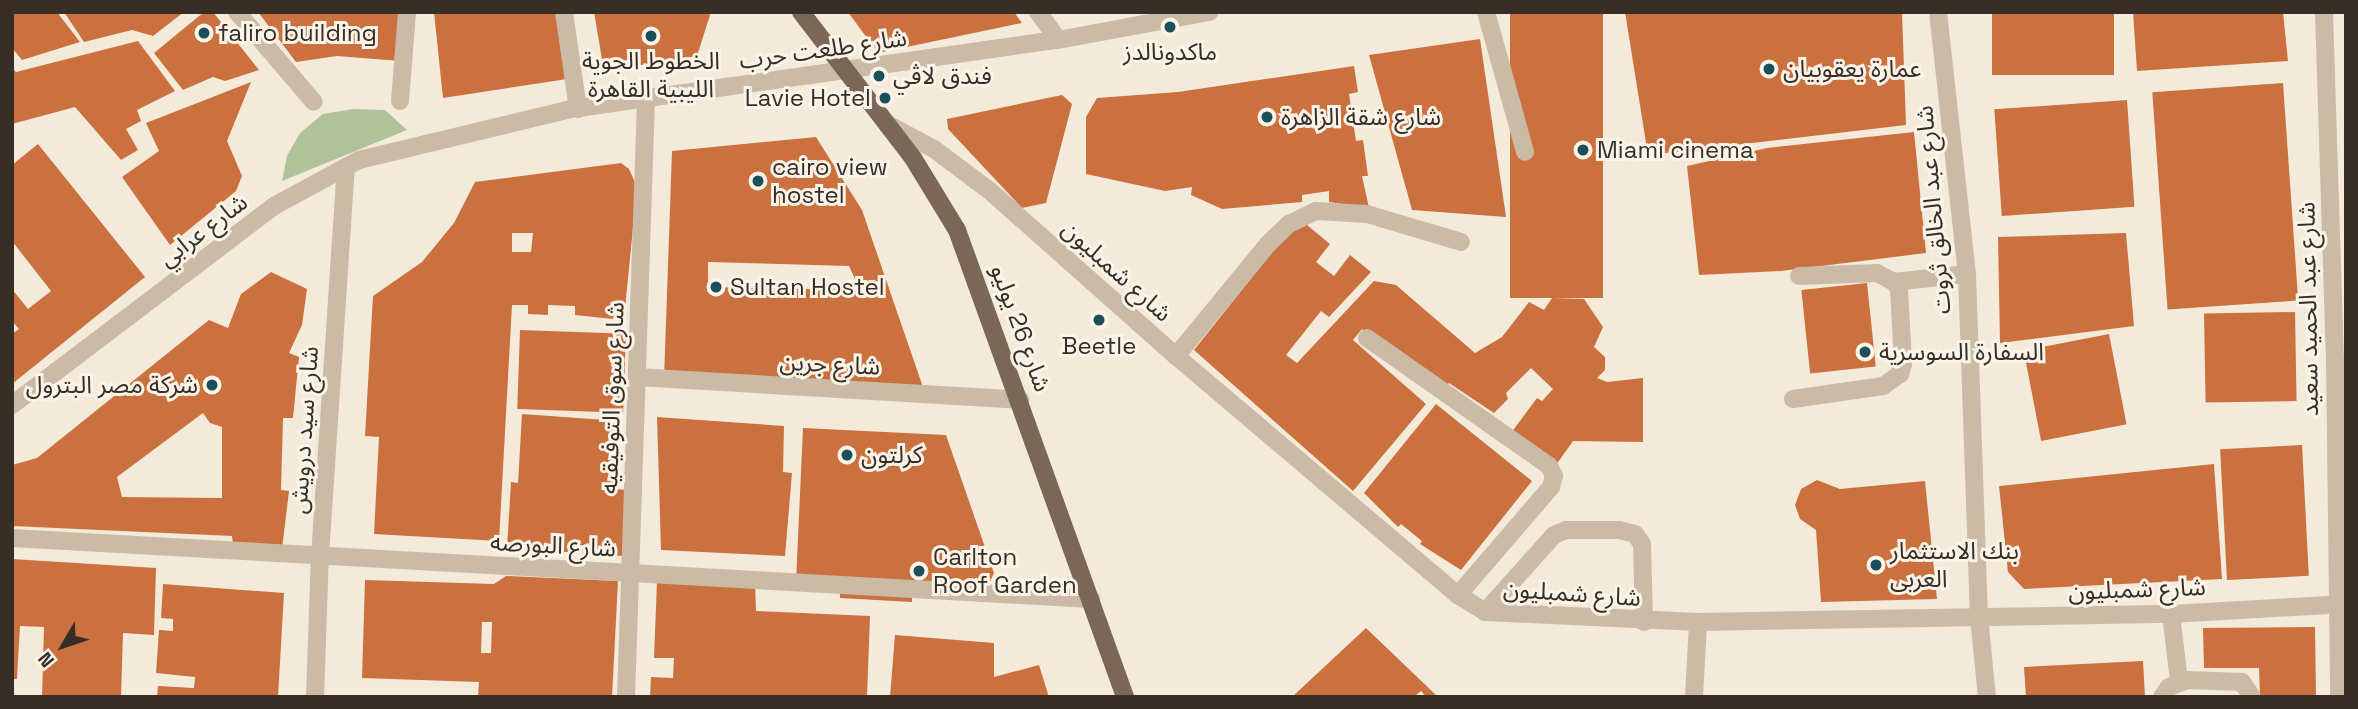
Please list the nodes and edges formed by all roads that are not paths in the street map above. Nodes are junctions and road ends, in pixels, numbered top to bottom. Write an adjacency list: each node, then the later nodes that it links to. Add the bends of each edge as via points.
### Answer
1 (237, 12): 14 (street)
2 (407, 12): 13 (street)
3 (564, 12): 15 (street)
4 (801, 12): 11 (main road, شارع 26 يوليو)
5 (1038, 12): 10 (street)
6 (1209, 12): 10 (street, شارع طلعت حرب)
7 (1486, 12): 19 (street)
8 (1938, 12): 22 (street, شارع عبد الخالق ثروت)
9 (2324, 12): 16 (street, شارع عبد الحميد سعيد)
10 (1058, 40): 11 (street, شارع طلعت حرب)
11 (845, 70): 12 (street, شارع طلعت حرب); 17 (main road, شارع 26 يوليو)
12 (646, 100): 15 (street, شارع طلعت حرب); 28 (street, شارع سوق التوفيقيه)
13 (400, 101)
14 (314, 102)
15 (578, 109): 18 (street, شارع طلعت حرب)
16 (2337, 121): 27 (street, شارع عبد الحميد سعيد)
17 (887, 124): 26 (street, شارع شمبليون, via 934,149 990,191); 30 (main road, شارع 26 يوليو, via 957,230)
18 (446, 139): 20 (street, شارع عرابي)
19 (1525, 152)
20 (346, 167): 31 (street, شارع عرابي, via 274,206); 33 (street, شارع سيد درويش)
21 (1461, 242): 26 (street, via 1367,214 1316,211 1289,224 1268,244)
22 (1967, 274): 24 (street); 40 (street, شارع عبد الخالق ثروت)
23 (1799, 276): 24 (street, via 1877,273)
24 (1894, 282): 29 (street, via 1899,288 1900,374 1883,386)
25 (1367, 338): 35 (street, via 1549,466 1554,476 1551,487)
26 (1176, 356): 35 (street, شارع شمبليون)
27 (2340, 357): 37 (street, شارع عبد الحميد سعيد)
28 (637, 377): 30 (street, شارع جرين); 34 (street, شارع سوق التوفيقيه)
29 (1793, 399)
30 (1020, 400): 36 (main road, شارع 26 يوليو)
31 (12, 405)
32 (12, 538): 33 (street, شارع البورصه)
33 (320, 556): 34 (street, شارع البورصه); 44 (street, شارع سيد درويش)
34 (630, 574): 36 (street, شارع البورصه); 45 (street, شارع سوق التوفيقيه)
35 (1458, 595): 38 (street, شارع شمبليون)
36 (1091, 600): 46 (main road, شارع 26 يوليو)
37 (2341, 604): 39 (street, شارع شمبليون); 51 (street, شارع عبد الحميد سعيد)
38 (1485, 612): 41 (street, شارع شمبليون); 41 (street, via 1554,535 1566,530 1619,530 1635,534 1642,544)
39 (2171, 614): 40 (street, شارع شمبليون); 43 (street)
40 (1979, 617): 42 (street, شارع شمبليون); 48 (street, شارع عبد الخالق ثروت)
41 (1643, 622): 42 (street, شارع شمبليون)
42 (1698, 622): 47 (street)
43 (2179, 681): 49 (street); 50 (street, via 2242,682)
44 (315, 697)
45 (626, 697)
46 (1125, 697)
47 (1694, 697)
48 (1987, 697)
49 (2162, 697)
50 (2252, 697)
51 (2339, 697)

